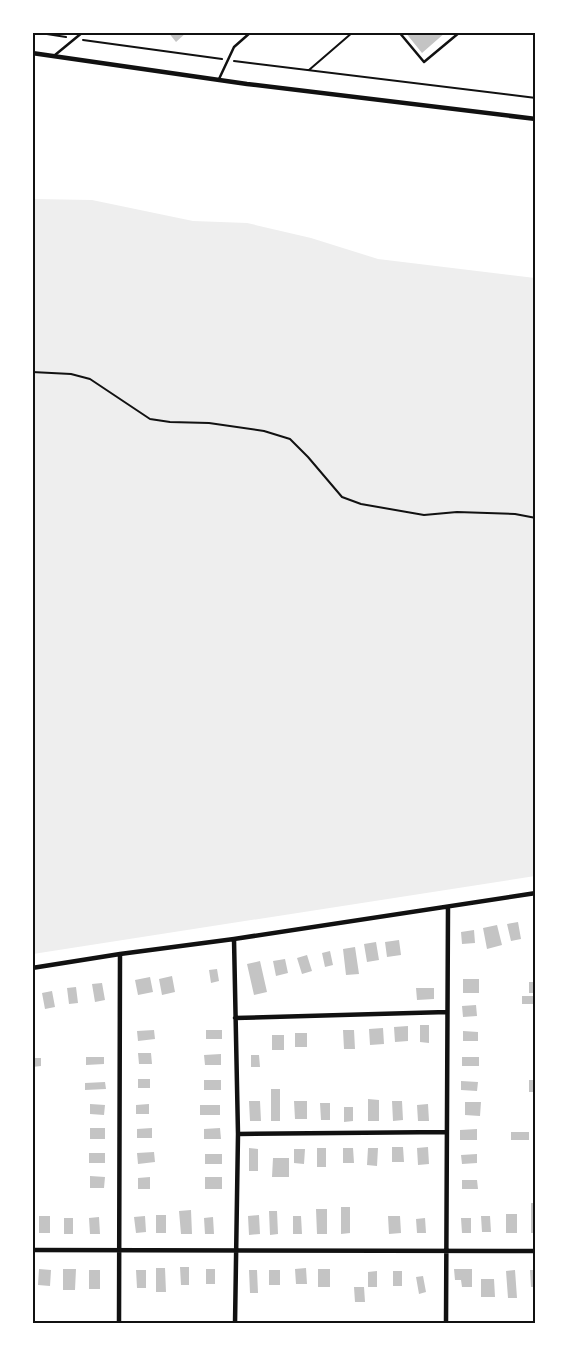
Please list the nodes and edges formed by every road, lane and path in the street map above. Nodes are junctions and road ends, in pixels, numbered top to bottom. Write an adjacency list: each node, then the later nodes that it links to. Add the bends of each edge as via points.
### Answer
1 (34, 32): 7 (path)
2 (83, 32): 10 (lane)
3 (251, 32): 11 (lane, via 234,47)
4 (353, 32): 12 (path)
5 (399, 32): 6 (lane, via 424,62)
6 (460, 32)
7 (72, 38)
8 (82, 39): 11 (path)
9 (32, 53): 10 (street)
10 (54, 56): 13 (street)
11 (227, 60): 12 (path); 13 (lane)
12 (310, 70): 14 (path)
13 (219, 80): 15 (street)
14 (536, 98)
15 (536, 119)
16 (32, 372): 17 (path, via 71,374 90,379 150,419 209,422 290,439 342,496 361,504 424,515 457,512)
17 (536, 518)
18 (536, 893): 19 (street)
19 (448, 907): 20 (street); 23 (street)
20 (234, 939): 21 (street); 24 (street)
21 (120, 954): 22 (street); 29 (street)
22 (32, 968)
23 (447, 1012): 24 (street); 25 (street)
24 (236, 1018): 26 (street)
25 (447, 1132): 26 (street); 30 (street)
26 (238, 1134): 27 (street)
27 (235, 1249): 29 (street); 30 (street); 33 (street)
28 (32, 1250): 29 (street)
29 (119, 1250): 32 (street)
30 (446, 1250): 31 (street); 34 (street)
31 (536, 1250)
32 (119, 1324)
33 (236, 1324)
34 (446, 1324)

